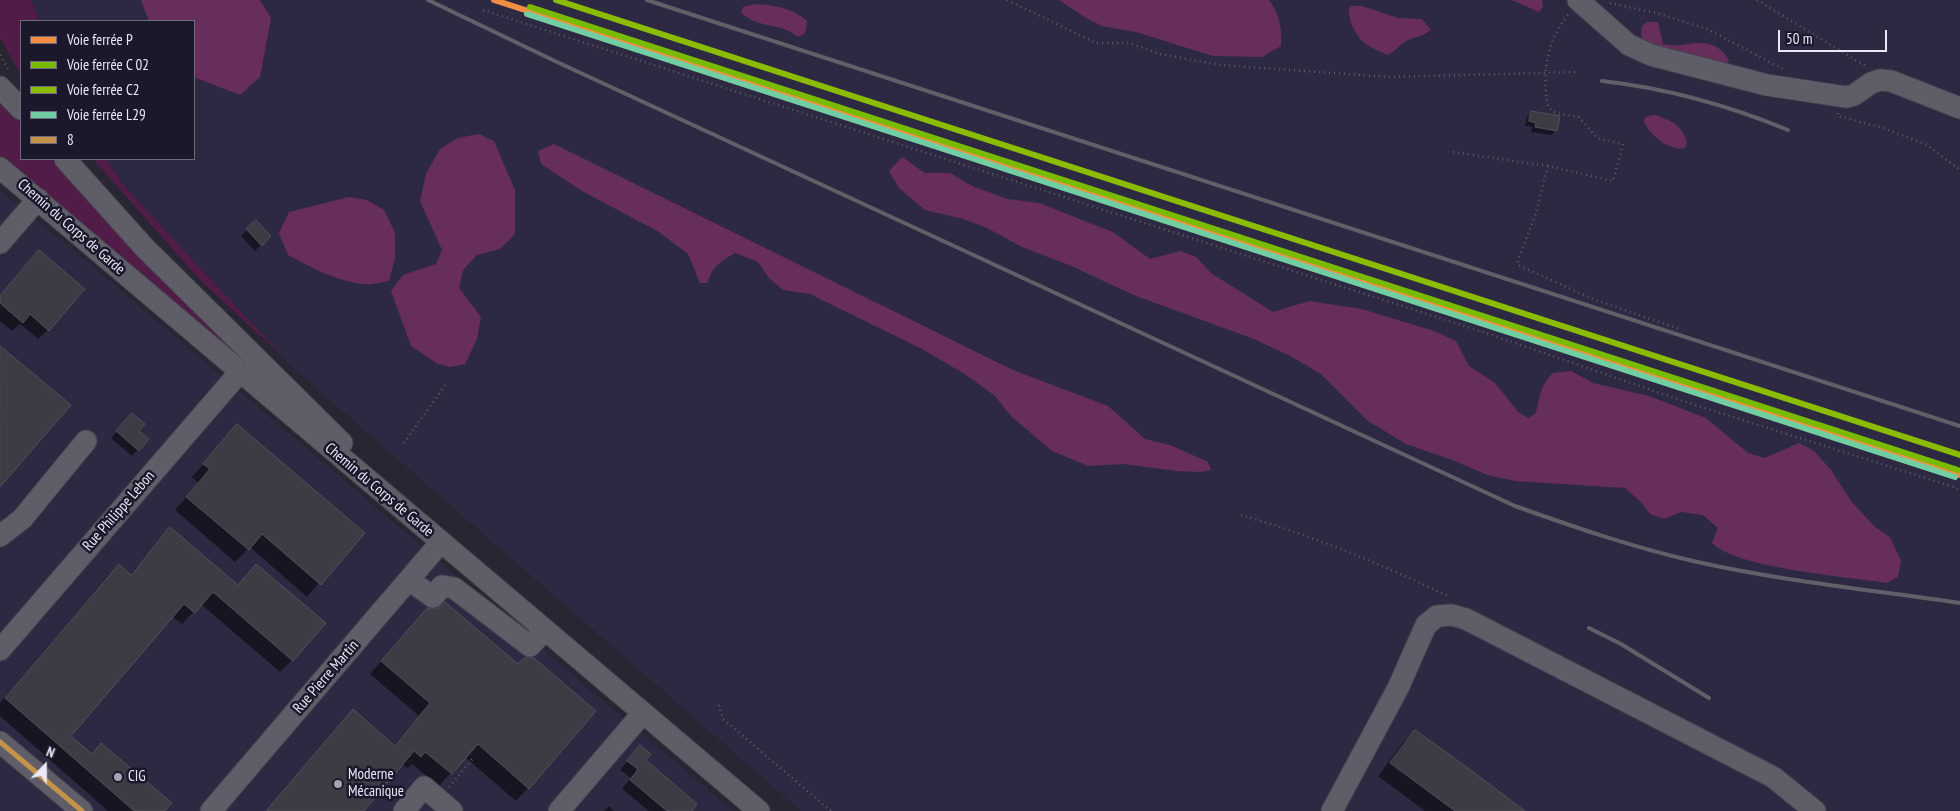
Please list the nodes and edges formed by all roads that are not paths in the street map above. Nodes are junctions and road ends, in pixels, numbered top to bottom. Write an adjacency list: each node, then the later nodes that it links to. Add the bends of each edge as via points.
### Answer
1 (1578, 0): 4 (street, via 1628,45 1651,54 1767,85 1835,96 1854,95 1871,83 1891,81)
2 (2, 87): 3 (street)
3 (20, 108)
4 (1960, 108)
5 (66, 160): 12 (street, via 144,247)
6 (0, 168): 7 (street, Chemin du Corps de Garde)
7 (38, 199): 8 (street); 9 (street, Chemin du Corps de Garde)
8 (0, 244)
9 (240, 372): 12 (street, Chemin du Corps de Garde); 15 (street, Rue Philippe Lebon)
10 (86, 441): 11 (street, via 22,519)
11 (0, 536)
12 (441, 542): 13 (street, Rue Pierre Martin); 14 (street, Chemin du Corps de Garde)
13 (409, 580): 14 (street, via 433,597 442,586 454,588 530,646); 20 (street, Rue Pierre Martin)
14 (544, 631): 16 (street, Chemin du Corps de Garde)
15 (0, 650)
16 (642, 714): 22 (street); 23 (street, Chemin du Corps de Garde)
17 (0, 742): 19 (street)
18 (445, 805): 21 (street, via 424,787)
19 (82, 811)
20 (211, 811)
21 (404, 811)
22 (558, 811)
23 (759, 811)
24 (1332, 811): 25 (street, via 1398,688 1426,625 1438,616 1452,615 1466,619 1773,777)
25 (1815, 811)

